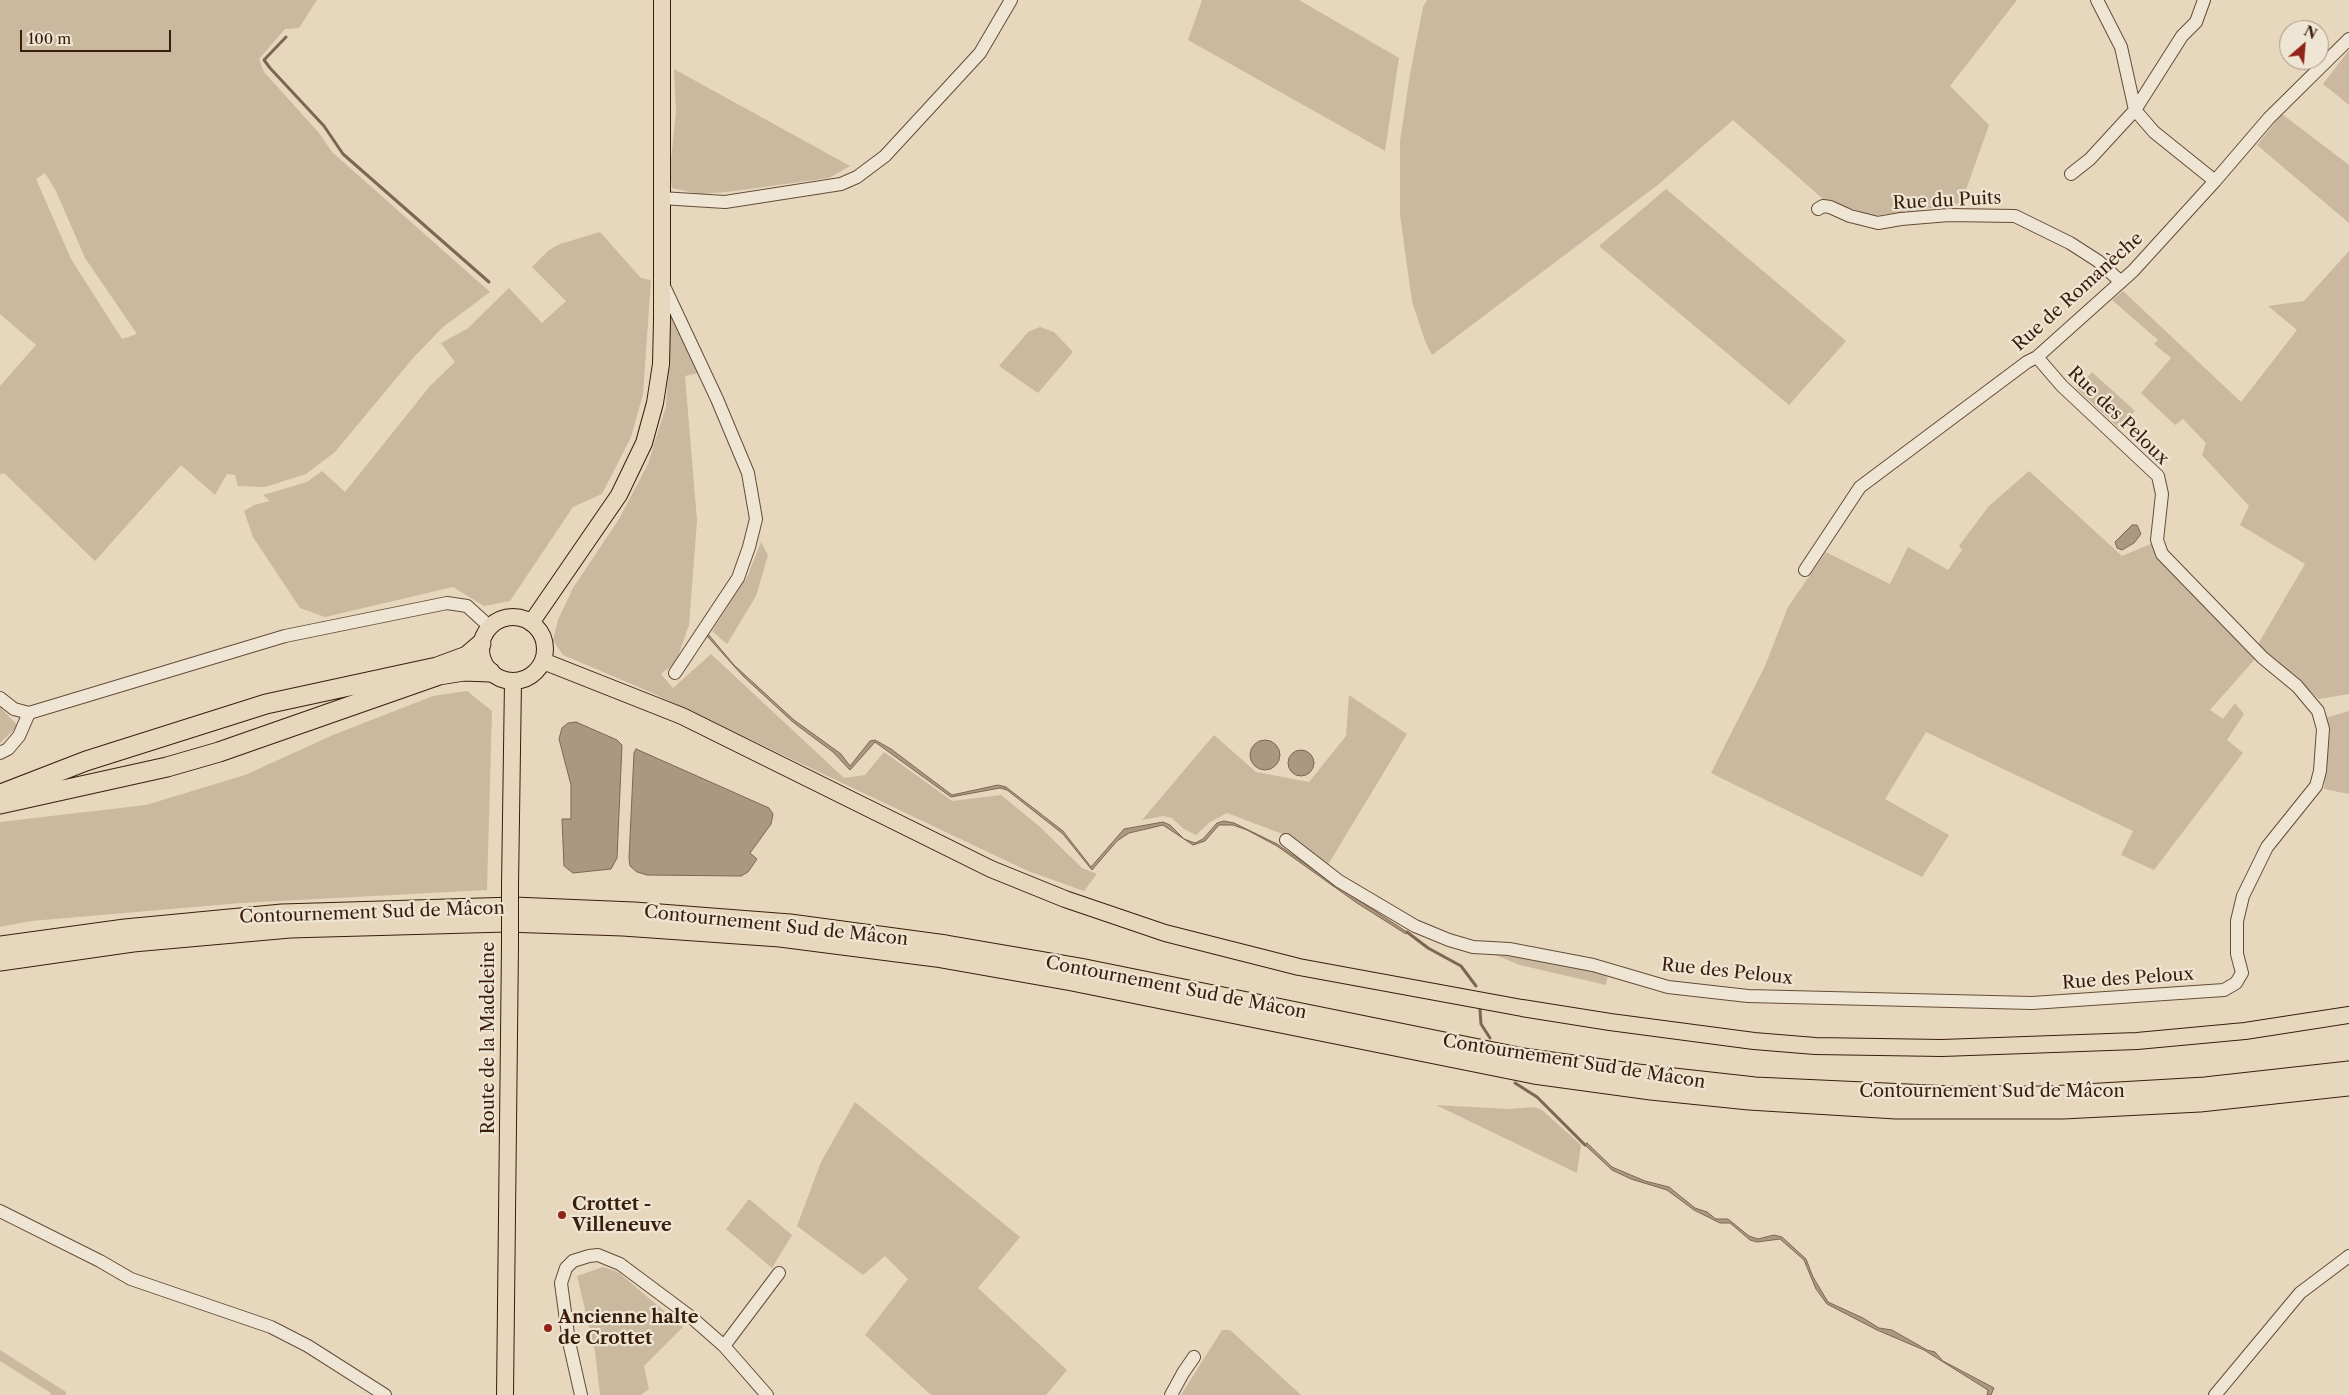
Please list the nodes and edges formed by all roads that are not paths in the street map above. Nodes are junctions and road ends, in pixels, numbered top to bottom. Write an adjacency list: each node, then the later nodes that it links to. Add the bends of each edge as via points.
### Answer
1 (662, 0): 9 (main road)
2 (1011, 0): 9 (street, via 980,53 885,156 857,177 841,184 725,202)
3 (2097, 0): 6 (street, via 2121,47)
4 (2204, 0): 6 (street, via 2196,22 2182,36)
5 (2349, 38): 8 (street, Rue de Romanèche, via 2269,118)
6 (2135, 110): 7 (street); 8 (street, via 2154,132)
7 (2072, 174)
8 (2215, 181): 11 (street, Rue de Romanèche)
9 (661, 198): 12 (main road)
10 (1818, 209): 11 (street, Rue du Puits, via 1830,207 1878,223 1949,215 2015,216 2070,243 2098,261)
11 (2120, 282): 13 (street, Rue de Romanèche)
12 (663, 284): 15 (main road, via 661,364 644,443 633,470 604,519); 20 (street, via 748,473 756,519 738,578)
13 (2037, 357): 14 (street, Rue de Romanèche, via 1860,487); 27 (street, Rue des Peloux, via 2062,386 2158,476 2162,494 2157,540 2162,554 2263,658 2297,686 2318,711 2323,729 2316,786 2267,847 2244,896 2238,921 2236,954 2242,973 2236,983 2224,990 2032,1003 1748,996 1668,987 1593,965 1509,949 1473,947 1449,940 1415,926 1338,881)
14 (1804, 570)
15 (531, 623): 16 (main road, via 510,617); 18 (main road, via 545,644)
16 (490, 627): 17 (main road); 23 (street, via 468,606 454,603 434,606 285,636)
17 (481, 644): 19 (main road, via 482,656); 25 (highway, via 467,656 437,667 266,704 86,761)
18 (543, 661): 21 (main road, via 532,676); 30 (main road, via 682,716 991,869 1065,900 1166,933 1299,967 1610,1022 1815,1046 1942,1048 2137,1041 2245,1031)
19 (490, 672): 21 (main road); 26 (highway, via 464,671 439,675 219,752 167,767)
20 (675, 673)
21 (513, 681): 40 (main road, Route de la Madeleine, bridge)
22 (0, 698): 23 (street, via 14,709)
23 (29, 713): 24 (street, via 19,736)
24 (0, 753)
25 (0, 794)
26 (0, 804)
27 (1286, 840)
28 (0, 946): 31 (highway, Contournement Sud de Mâcon, via 135,928 282,914 514,907 634,912 790,924 946,945 1080,968 1524,1058 1735,1085 1863,1093 2048,1096 2205,1087)
29 (0, 961): 32 (highway, Contournement Sud de Mâcon, via 133,942 290,928 506,922 624,926 780,937 946,959 1534,1074 1730,1098 1896,1109 2063,1109 2200,1102)
30 (2349, 1015)
31 (2349, 1071)
32 (2349, 1086)
33 (0, 1211): 39 (street, via 131,1279 271,1327 308,1346)
34 (2349, 1256): 43 (street, via 2300,1293)
35 (779, 1273): 36 (street)
36 (724, 1346): 38 (street, via 620,1264 608,1258 589,1256 566,1268 561,1283 569,1342); 41 (street)
37 (1194, 1357): 42 (street)
38 (581, 1394)
39 (385, 1395)
40 (506, 1395)
41 (767, 1395)
42 (1171, 1395)
43 (2215, 1395)

